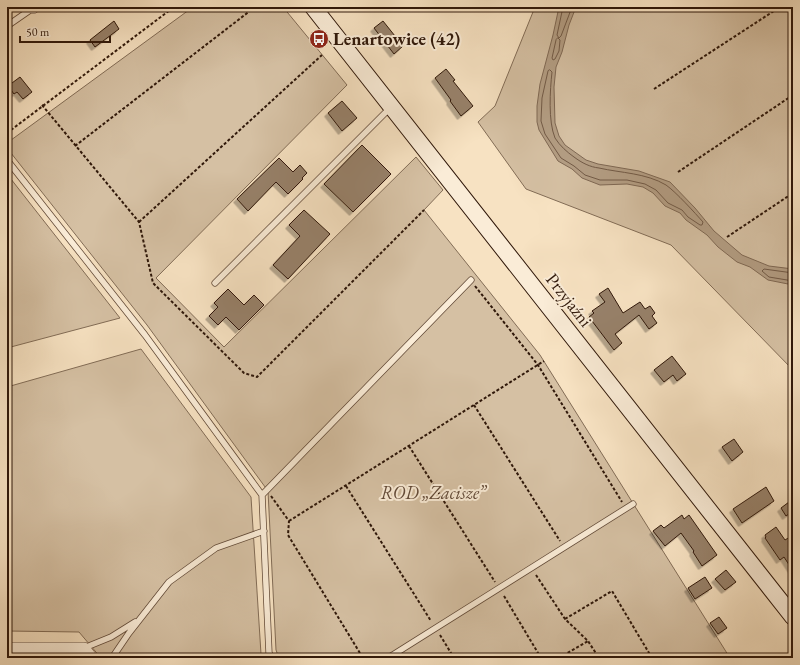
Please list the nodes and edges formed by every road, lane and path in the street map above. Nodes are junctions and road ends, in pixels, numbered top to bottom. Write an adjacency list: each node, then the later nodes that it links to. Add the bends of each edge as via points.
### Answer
1 (33, 7): 8 (lane)
2 (174, 7): 13 (path)
3 (255, 7): 14 (path)
4 (313, 7): 12 (main road, Przyjaźni)
5 (635, 7): 7 (path)
6 (780, 7): 10 (path)
7 (632, 9)
8 (7, 26)
9 (322, 55): 18 (path)
10 (654, 89)
11 (793, 95): 16 (path)
12 (391, 107): 21 (lane); 36 (main road, Przyjaźni)
13 (7, 133)
14 (75, 146)
15 (7, 160): 28 (lane, via 145,335)
16 (678, 172)
17 (793, 193): 19 (path)
18 (139, 222)
19 (727, 237)
20 (470, 280): 23 (path); 27 (lane)
21 (215, 283)
22 (544, 361): 23 (path)
23 (538, 365): 24 (path); 30 (path)
24 (474, 405): 25 (path); 33 (path)
25 (409, 446): 26 (path); 35 (path)
26 (346, 486): 31 (path); 39 (path)
27 (267, 490): 28 (lane); 31 (path)
28 (262, 494): 32 (lane)
29 (633, 504): 30 (lane)
30 (626, 508): 33 (lane)
31 (289, 521): 47 (path, via 288,535)
32 (264, 531): 37 (lane, via 216,548 169,582); 46 (lane, via 269,653)
33 (564, 547): 34 (lane)
34 (531, 568): 35 (lane); 38 (path)
35 (499, 588): 48 (lane); 50 (path)
36 (793, 617)
37 (140, 618): 43 (lane, via 111,637); 45 (lane)
38 (565, 619): 41 (path); 53 (path, via 612,591)
39 (433, 625)
40 (437, 632): 49 (path)
41 (588, 641): 51 (path); 52 (path)
42 (7, 648): 43 (street)
43 (84, 648): 44 (street)
44 (92, 658)
45 (112, 658)
46 (272, 658)
47 (363, 658)
48 (388, 658)
49 (454, 658)
50 (541, 658)
51 (559, 658)
52 (599, 658)
53 (652, 658)

